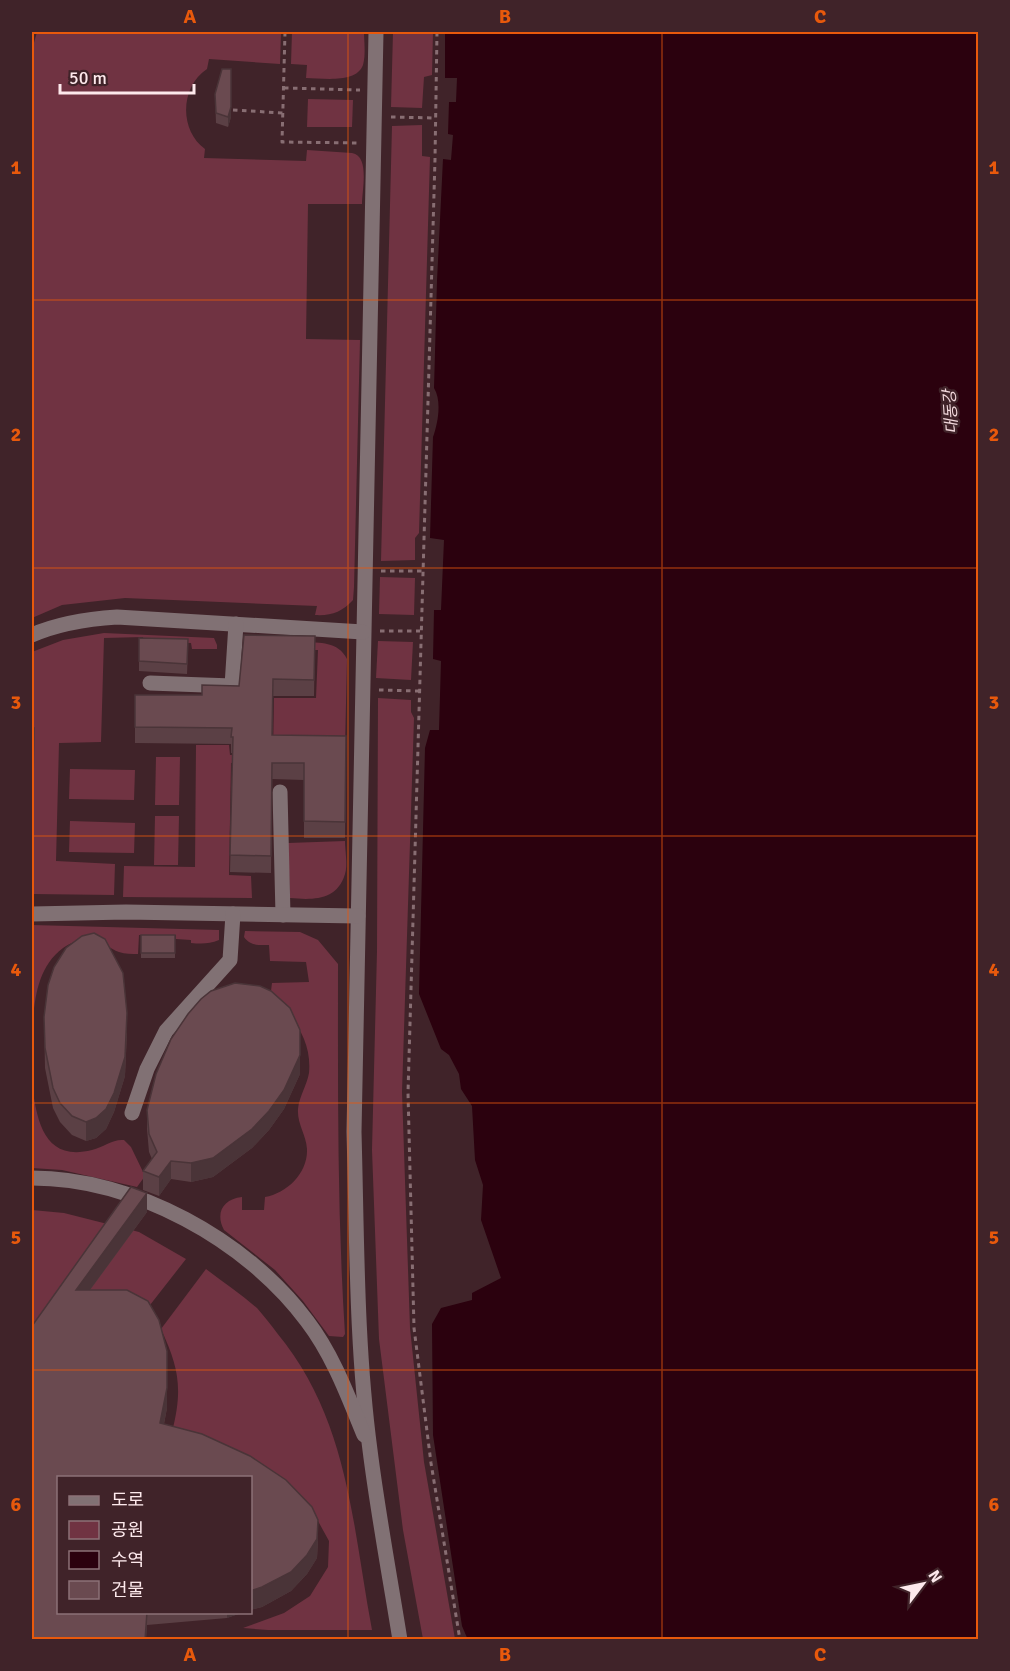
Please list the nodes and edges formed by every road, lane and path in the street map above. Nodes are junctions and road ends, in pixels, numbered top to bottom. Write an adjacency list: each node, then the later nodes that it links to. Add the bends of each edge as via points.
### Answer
1 (285, 32): 4 (path)
2 (376, 32): 5 (street)
3 (437, 32): 9 (path)
4 (284, 88): 5 (path); 7 (path)
5 (375, 90): 10 (street)
6 (233, 110): 7 (path)
7 (283, 113): 10 (path, via 282,142)
8 (392, 117): 9 (path)
9 (435, 118): 12 (path)
10 (374, 144): 16 (street)
11 (382, 571): 12 (path)
12 (423, 572): 15 (path)
13 (236, 624): 16 (street); 17 (street, via 117,617 72,622); 18 (street, via 232,686)
14 (381, 630): 15 (path)
15 (420, 631): 20 (path)
16 (363, 632): 25 (street)
17 (32, 635)
18 (150, 683)
19 (378, 690): 20 (path)
20 (419, 691): 30 (path, via 408,1093 414,1328 430,1463)
21 (280, 792): 24 (street)
22 (32, 914): 23 (street)
23 (233, 914): 24 (street); 26 (street, via 230,960 166,1031)
24 (283, 915): 25 (street)
25 (358, 916): 28 (street, via 354,1132 358,1290)
26 (132, 1113)
27 (32, 1178): 28 (street, via 69,1181 160,1206 246,1258 287,1297 319,1338)
28 (370, 1449): 29 (street)
29 (400, 1640)
30 (460, 1640)

